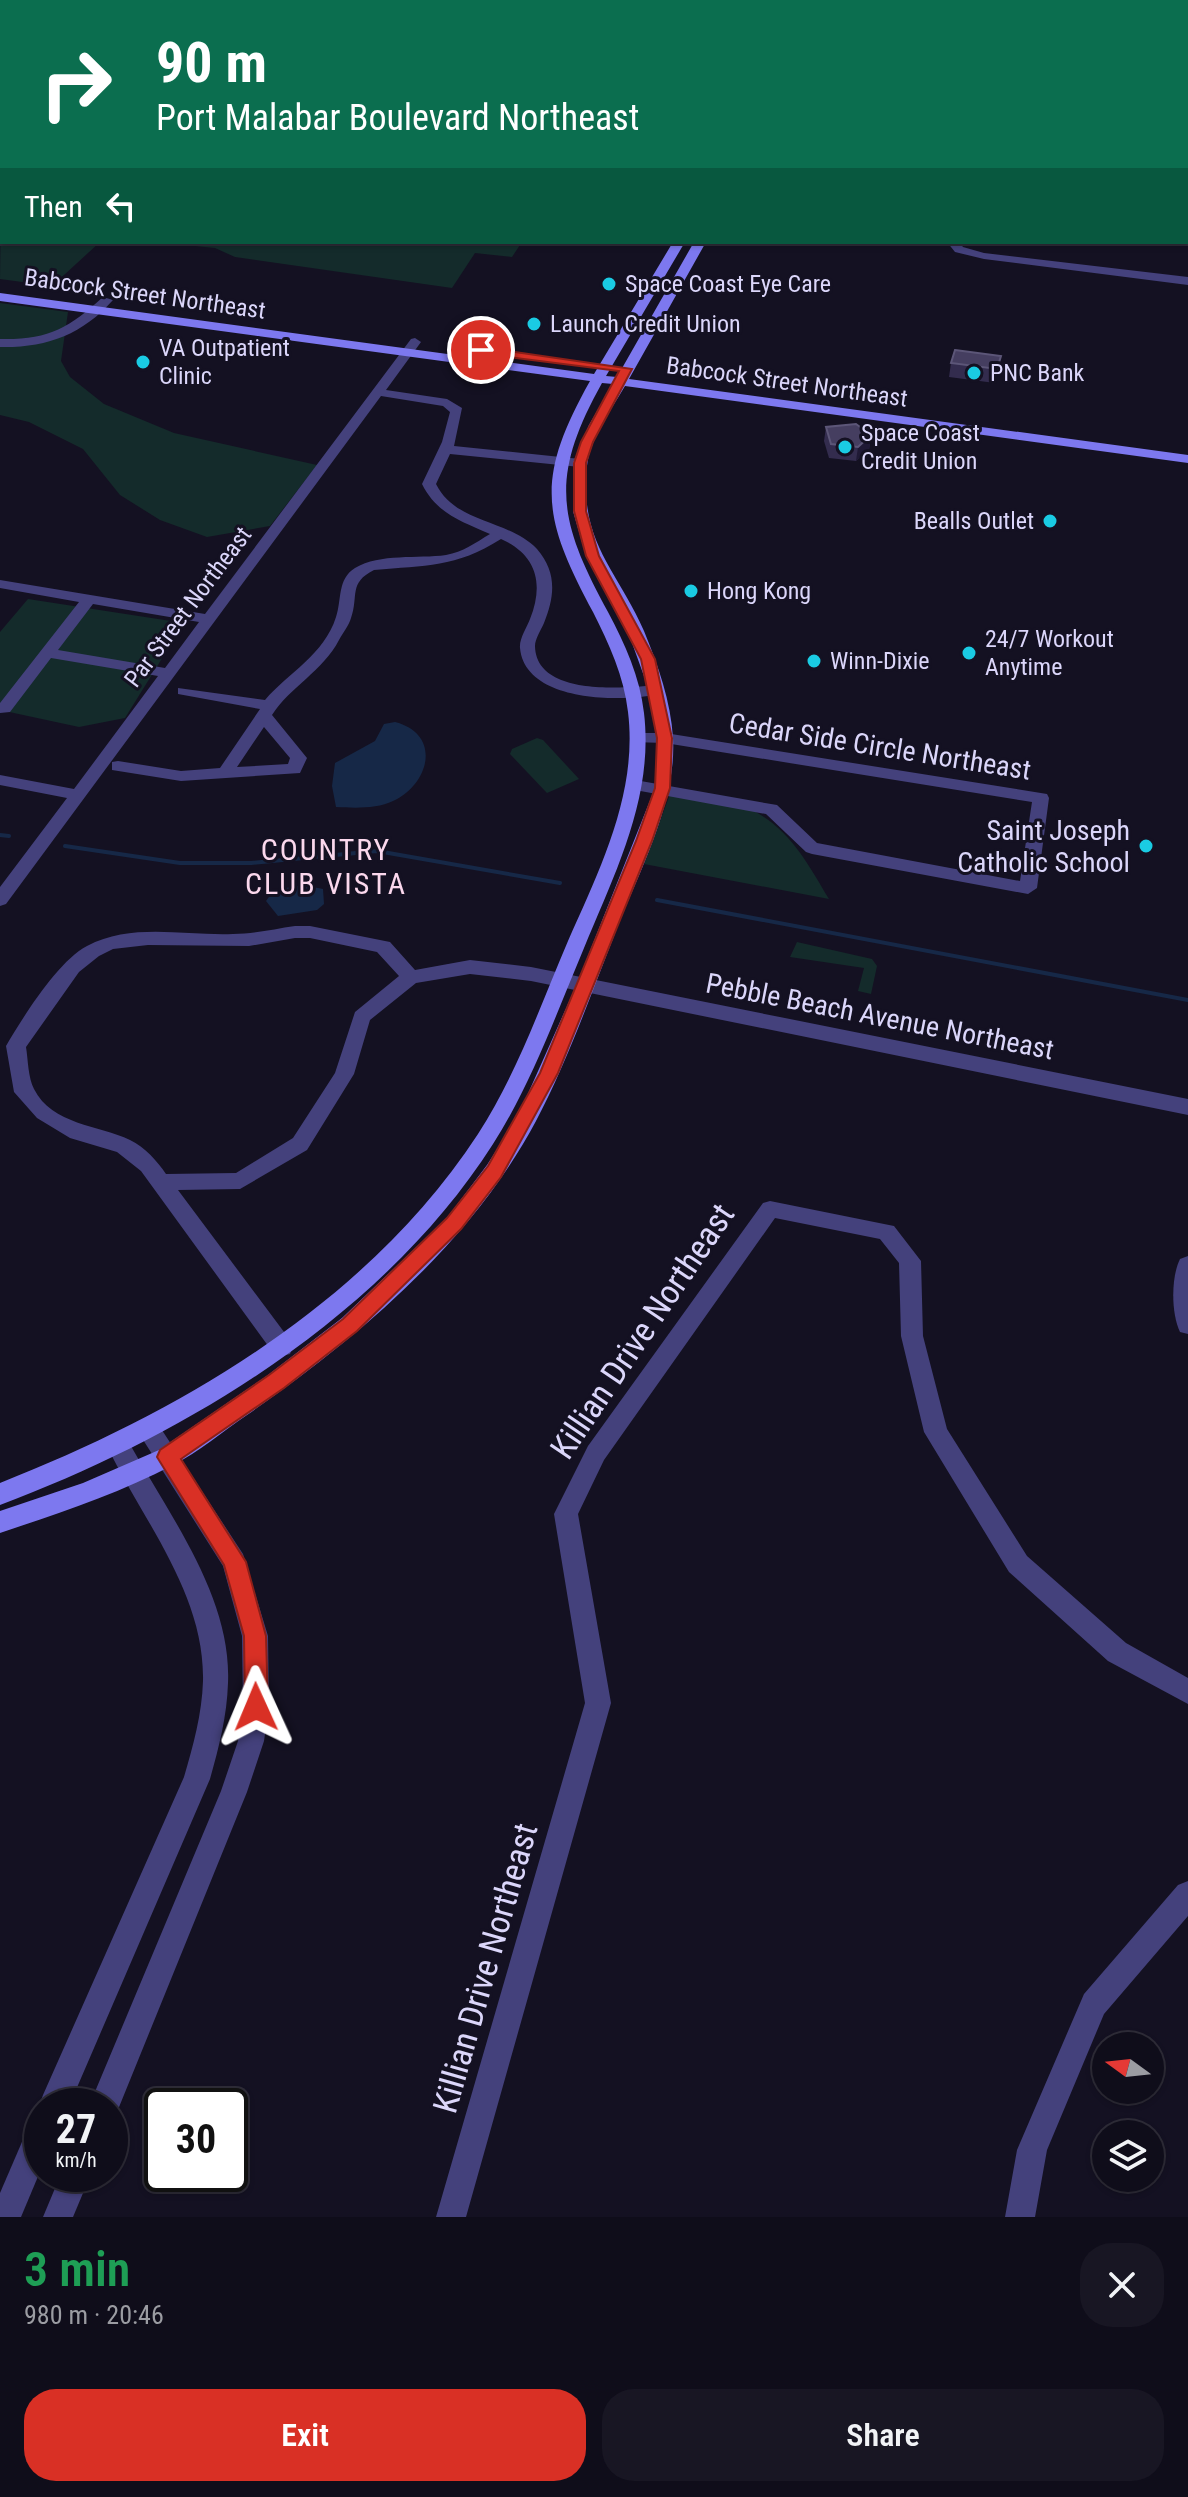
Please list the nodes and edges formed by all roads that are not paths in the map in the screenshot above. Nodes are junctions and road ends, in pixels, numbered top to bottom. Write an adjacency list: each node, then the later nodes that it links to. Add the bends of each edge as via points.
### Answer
1 (678, 244): 11 (street)
2 (699, 244): 12 (street)
3 (956, 246): 4 (street)
4 (1188, 281)
5 (0, 285): 7 (street, Babcock Street Northeast)
6 (0, 297): 8 (street, Babcock Street Northeast)
7 (107, 300): 8 (street); 10 (street, Babcock Street Northeast)
8 (96, 310): 9 (street, via 54,339); 10 (street, Babcock Street Northeast)
9 (0, 343)
10 (411, 347): 11 (street, Babcock Street Northeast); 22 (street, Par Street Northeast)
11 (602, 372): 12 (street, Babcock Street Northeast); 17 (street, via 572,422)
12 (623, 375): 14 (street, Babcock Street Northeast); 16 (street, Babcock Street Northeast); 18 (street)
13 (386, 394): 15 (street, via 454,406 458,416)
14 (1188, 447)
15 (446, 449): 17 (street); 19 (street, via 433,472 431,492 443,506)
16 (1188, 459)
17 (560, 462): 18 (street); 27 (street, via 560,512 571,557 613,630)
18 (580, 463): 25 (street, via 580,511 593,556 635,629)
19 (501, 533): 27 (street, via 532,552 545,574 545,595 527,645 536,669 561,685 583,690); 29 (street, via 448,559 361,570 351,580 344,617 325,653)
20 (0, 584): 21 (street)
21 (89, 599): 22 (street); 23 (street)
22 (209, 619): 24 (street, Par Street Northeast)
23 (48, 653): 24 (street); 28 (street)
24 (169, 673): 37 (street, Par Street Northeast)
25 (657, 690): 27 (street); 31 (street)
26 (184, 691): 29 (street)
27 (634, 691): 30 (street)
28 (4, 709)
29 (266, 710): 33 (street); 33 (street, via 299,764 281,772)
30 (638, 738): 31 (street, Cedar Side Circle Northeast); 35 (street)
31 (665, 738): 36 (street); 36 (street, Cedar Side Circle Northeast, via 1041,798 1028,888 812,848 771,809)
32 (118, 766): 33 (street, via 181,776)
33 (224, 775)
34 (0, 780): 37 (street)
35 (635, 785): 36 (street, Cedar Side Circle Northeast); 40 (street, via 616,849)
36 (663, 788): 41 (street)
37 (78, 795): 38 (street, Par Street Northeast)
38 (0, 900)
39 (411, 977): 40 (street, Pebble Beach Avenue Northeast, via 470,967); 42 (street, via 383,947 320,933 298,931 248,941 121,942 91,951); 44 (street, via 362,1017 344,1074 300,1144 240,1181)
40 (561, 980): 41 (street, Pebble Beach Avenue Northeast); 47 (street, via 525,1067 471,1161 385,1258)
41 (585, 986): 43 (street, Pebble Beach Avenue Northeast); 50 (street, via 527,1118 454,1224 350,1325)
42 (8, 1044): 44 (street, via 24,1092 44,1113 77,1133 124,1146)
43 (1188, 1107)
44 (161, 1182): 47 (street)
45 (1188, 1265): 46 (street)
46 (1188, 1325)
47 (282, 1347): 48 (street)
48 (148, 1428): 49 (street); 50 (street)
49 (118, 1444): 51 (street); 52 (street, via 72,1468)
50 (167, 1457): 51 (street); 57 (street, via 234,1562 255,1636 256,1707 234,1792)
51 (132, 1473): 53 (street); 56 (street, via 204,1603 217,1704 197,1779)
52 (0, 1494)
53 (0, 1522)
54 (1188, 1692): 62 (street, Killian Drive Northeast, via 1117,1652 1018,1564 936,1432 912,1336 910,1261 887,1232 770,1209 596,1453 566,1514 598,1703)
55 (1188, 1895): 63 (street, via 1094,2004 1032,2150)
56 (62, 2088)
57 (111, 2088)
58 (24, 2173): 60 (street)
59 (68, 2192): 61 (street)
60 (5, 2217)
61 (58, 2217)
62 (451, 2217)
63 (1020, 2217)

